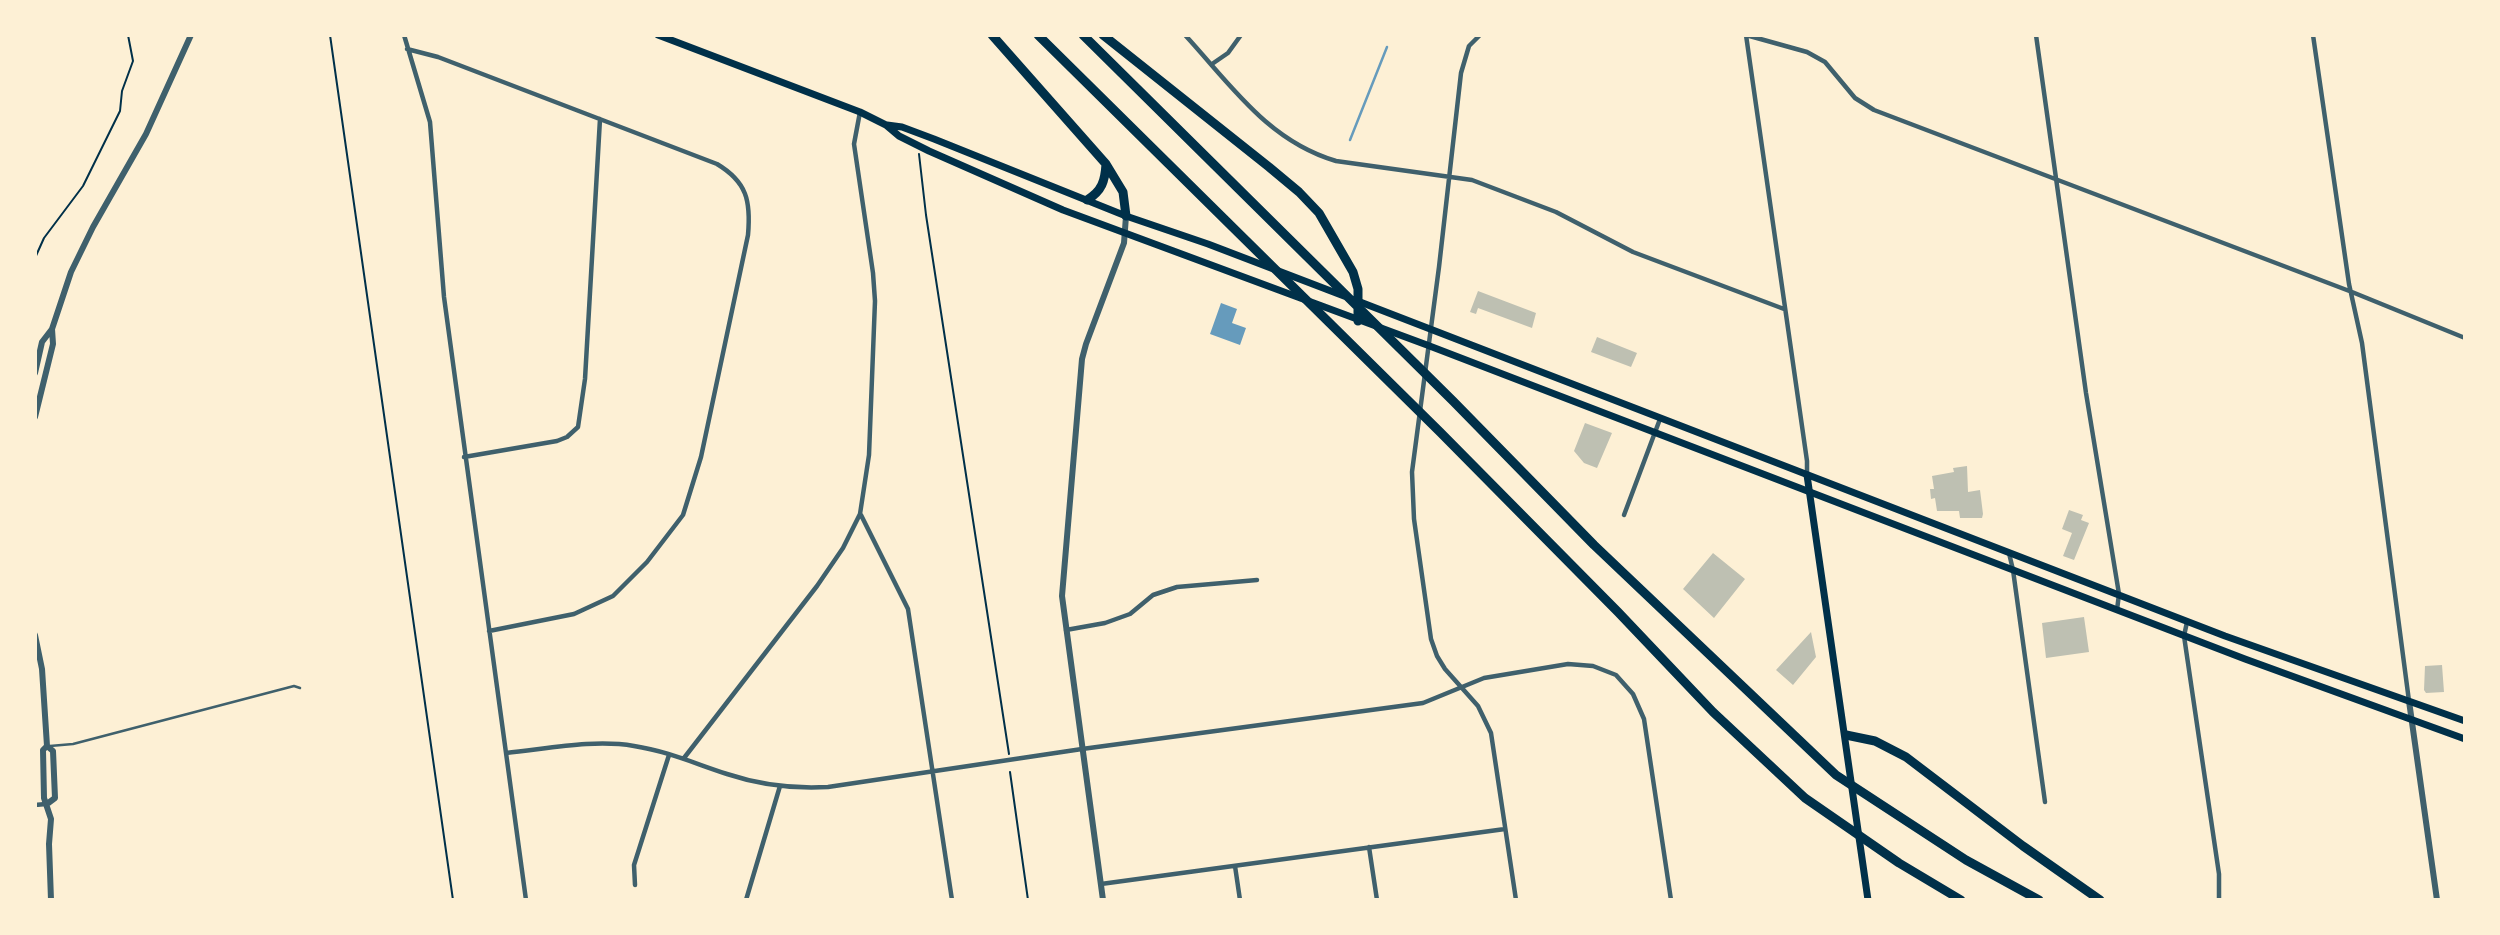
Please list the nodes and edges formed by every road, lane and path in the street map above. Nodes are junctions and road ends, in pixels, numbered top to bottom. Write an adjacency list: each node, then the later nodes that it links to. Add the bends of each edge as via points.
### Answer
1 (128, 35): 28 (path, via 133,61 120,111 83,186 44,238)
2 (191, 35): 34 (street, via 146,134 71,272)
3 (330, 35): 81 (path)
4 (404, 35): 16 (street)
5 (658, 35): 18 (main road)
6 (992, 35): 22 (highway)
7 (1038, 35): 92 (highway, via 1440,432 1713,712 1805,798)
8 (1083, 35): 93 (highway, via 1594,545 1836,775 1966,860)
9 (1103, 35): 30 (highway, via 1299,192 1343,252)
10 (1185, 35): 17 (street)
11 (1241, 35): 17 (street, via 1228,53)
12 (1480, 35): 23 (street, via 1464,58)
13 (1746, 35): 24 (street, via 1807,52 1825,62 1856,98 1874,110); 31 (street)
14 (2036, 35): 24 (street)
15 (2313, 35): 29 (street)
16 (407, 49): 19 (street); 41 (street, via 430,122 444,297)
17 (1212, 64): 23 (street, via 1262,120 1319,156)
18 (860, 112): 20 (main road); 44 (street, via 854,145 875,301 869,455)
19 (600, 119): 41 (street, via 585,379 578,427 557,441); 53 (street, via 717,164 738,180 748,204 748,235 701,457 683,515 613,596 574,614)
20 (886, 125): 25 (main road, via 902,127); 27 (main road, via 929,151)
21 (918, 150): 66 (path)
22 (1106, 164): 25 (highway, via 1103,186); 26 (highway, via 1123,192)
23 (1449, 175): 31 (street, via 1556,212 1633,252); 33 (street)
24 (2055, 178): 29 (street); 49 (street)
25 (1087, 200): 26 (main road)
26 (1126, 216): 27 (street); 30 (main road)
27 (1125, 233): 32 (main road); 52 (street, via 1082,359 1062,596)
28 (35, 258)
29 (2352, 292): 35 (street); 58 (street)
30 (1359, 301): 32 (highway); 33 (main road)
31 (1784, 309): 42 (street)
32 (1358, 321): 36 (main road)
33 (1430, 328): 36 (street); 39 (main road)
34 (52, 329): 37 (street, via 42,342); 38 (street)
35 (2465, 338)
36 (1427, 345): 40 (main road); 56 (street, via 1412,472 1414,519 1431,639 1437,656)
37 (35, 373)
38 (35, 417)
39 (1660, 419): 40 (street); 42 (main road)
40 (1655, 433): 43 (main road); 45 (street)
41 (464, 457): 53 (street)
42 (1807, 475): 43 (main road); 46 (main road)
43 (1810, 491): 47 (main road); 61 (main road)
44 (860, 514): 68 (street, via 817,586); 69 (street, via 908,609)
45 (1624, 515)
46 (2009, 552): 47 (street); 49 (main road)
47 (2013, 570): 50 (main road); 72 (street)
48 (1256, 580): 52 (street, via 1177,587 1153,595 1130,614)
49 (2119, 594): 50 (street); 51 (main road)
50 (2117, 610): 55 (main road)
51 (2187, 621): 55 (street); 58 (main road)
52 (1066, 630): 64 (street)
53 (489, 631): 65 (street)
54 (35, 635): 63 (street)
55 (2184, 636): 59 (main road); 95 (street, via 2219,874)
56 (1461, 687): 64 (street, via 1423,703); 75 (street, via 1478,706 1491,733); 90 (street, via 1484,678 1568,664 1593,666 1616,675 1633,694 1644,719)
57 (300, 688): 63 (lane, via 73,744)
58 (2409, 701): 59 (street); 60 (main road)
59 (2411, 720): 62 (main road); 96 (street)
60 (2465, 721)
61 (1846, 735): 91 (main road); 94 (highway, via 1875,741 1906,757)
62 (2465, 739)
63 (47, 746): 73 (street, via 43,750); 73 (street, via 53,751 55,798)
64 (1082, 749): 69 (street); 78 (street)
65 (506, 753): 67 (street, via 608,744); 82 (street)
66 (1009, 754)
67 (668, 755): 68 (street); 79 (street, via 634,865)
68 (684, 758): 71 (street)
69 (933, 772): 71 (street, via 828,787); 84 (street)
70 (1010, 772): 85 (path)
71 (780, 786): 83 (street)
72 (2045, 802)
73 (47, 804): 74 (street); 80 (street)
74 (35, 805)
75 (1506, 829): 76 (street); 89 (street)
76 (1369, 847): 77 (street); 88 (street)
77 (1236, 866): 78 (street); 87 (street)
78 (1101, 884): 86 (street)
79 (635, 885)
80 (51, 900)
81 (453, 900)
82 (526, 900)
83 (746, 900)
84 (952, 900)
85 (1028, 900)
86 (1103, 900)
87 (1240, 900)
88 (1377, 900)
89 (1516, 900)
90 (1671, 900)
91 (1868, 900)
92 (1961, 900)
93 (2039, 900)
94 (2100, 900)
95 (2218, 900)
96 (2437, 900)

